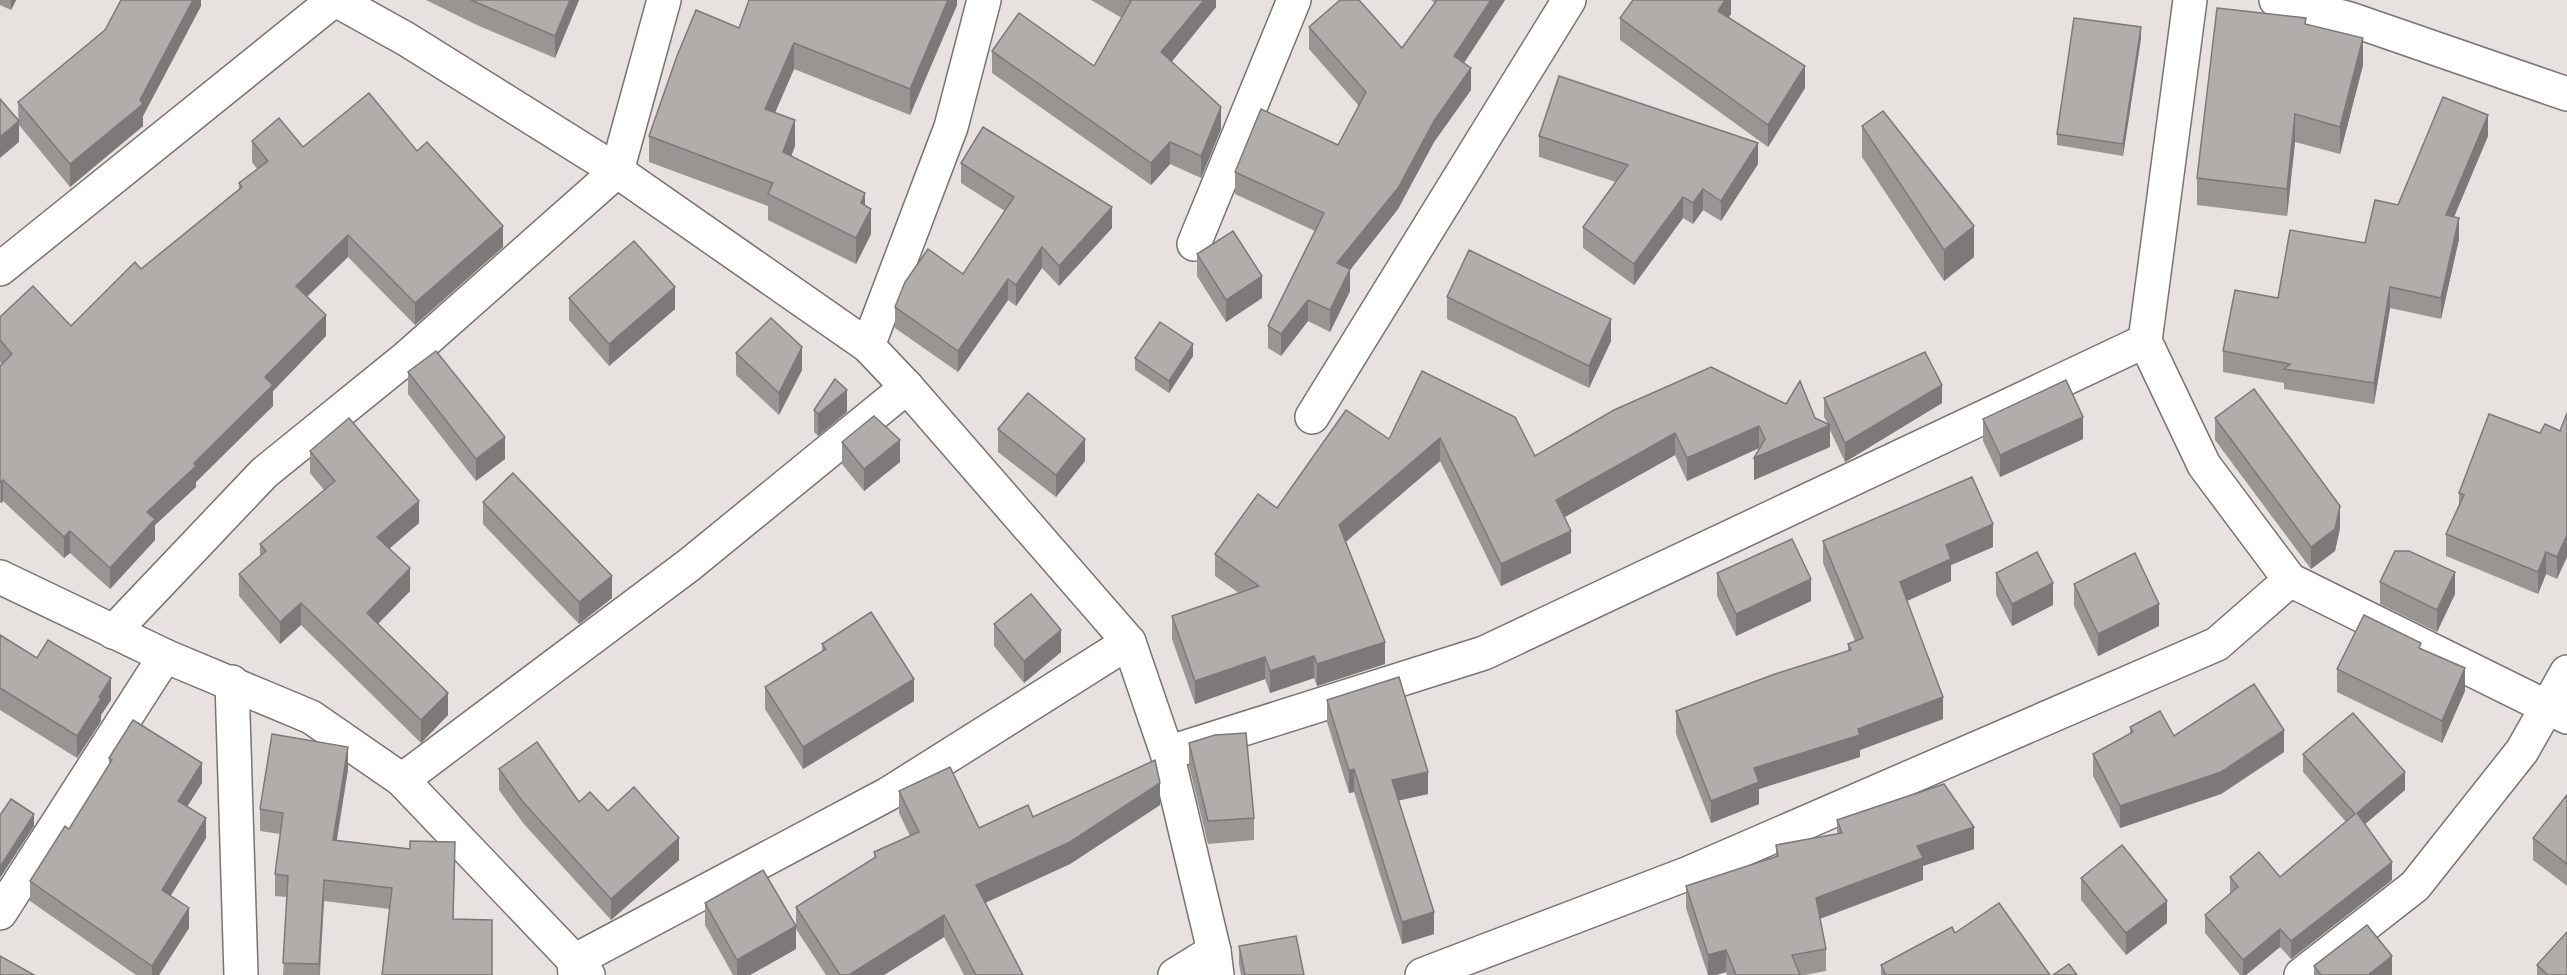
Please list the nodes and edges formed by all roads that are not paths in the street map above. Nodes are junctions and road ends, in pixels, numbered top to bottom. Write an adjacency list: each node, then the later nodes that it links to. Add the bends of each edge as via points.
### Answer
1 (335, 0): 9 (street, via 406,39); 11 (street)
2 (664, 0): 9 (street)
3 (984, 0): 13 (street, via 951,127)
4 (1294, 0): 10 (street)
5 (1569, 0): 15 (street)
6 (2190, 0): 12 (street)
7 (2276, 0): 8 (street, via 2350,19)
8 (2567, 94)
9 (617, 171): 13 (street); 18 (street, via 406,358 264,473)
10 (1194, 244)
11 (0, 269)
12 (2145, 341): 17 (street, via 2204,465); 24 (street, via 1484,653)
13 (868, 346): 14 (street)
14 (907, 387): 19 (street); 25 (street, via 689,565)
15 (1312, 417)
16 (0, 577): 18 (street)
17 (2290, 580): 23 (street); 31 (street, via 2217,644 1689,873)
18 (113, 632): 20 (street)
19 (1129, 642): 24 (street); 28 (street, via 888,794)
20 (165, 656): 22 (street); 26 (street)
21 (2567, 672): 23 (street)
22 (232, 682): 25 (street, via 311,717); 29 (street)
23 (2558, 712): 32 (street, via 2522,751 2415,886)
24 (1167, 753): 27 (street)
25 (402, 780): 28 (street)
26 (0, 913)
27 (1215, 963): 30 (street)
28 (579, 970)
29 (242, 975)
30 (1175, 975)
31 (1422, 975)
32 (2301, 975)

